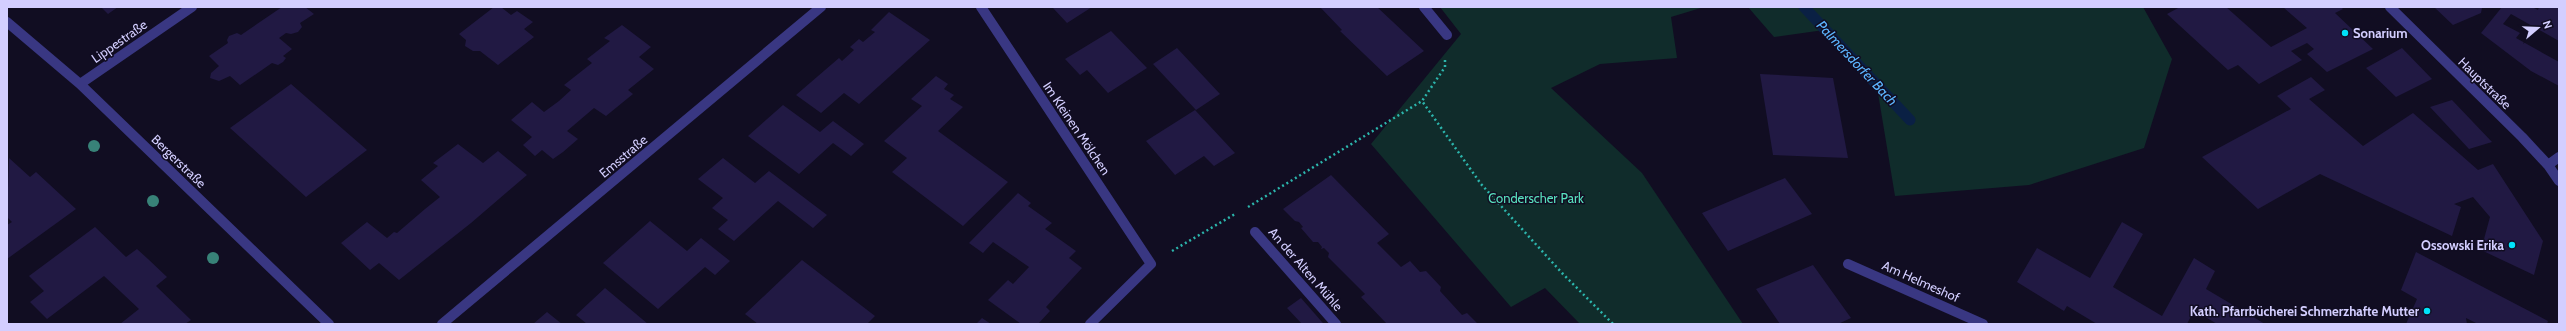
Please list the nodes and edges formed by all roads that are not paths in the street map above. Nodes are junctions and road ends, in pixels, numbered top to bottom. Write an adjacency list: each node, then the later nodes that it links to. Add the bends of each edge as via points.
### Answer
1 (192, 7): 8 (street, Lippestraße)
2 (820, 7): 15 (street, Emsstraße)
3 (981, 7): 16 (street, Im Kleinen Mölchen, via 1151,264)
4 (1424, 7): 7 (street)
5 (2390, 7): 10 (street, Hauptstraße)
6 (7, 22): 8 (street, Bergerstraße)
7 (1447, 35)
8 (80, 84): 14 (street, Bergerstraße)
9 (2559, 157): 10 (street)
10 (2548, 165): 11 (street, Hauptstraße)
11 (2559, 181)
12 (1255, 232): 17 (street, An der Alten Mühle)
13 (1848, 264): 18 (street, Am Helmeshof)
14 (329, 324)
15 (442, 324)
16 (1090, 324)
17 (1336, 324)
18 (1983, 324)

